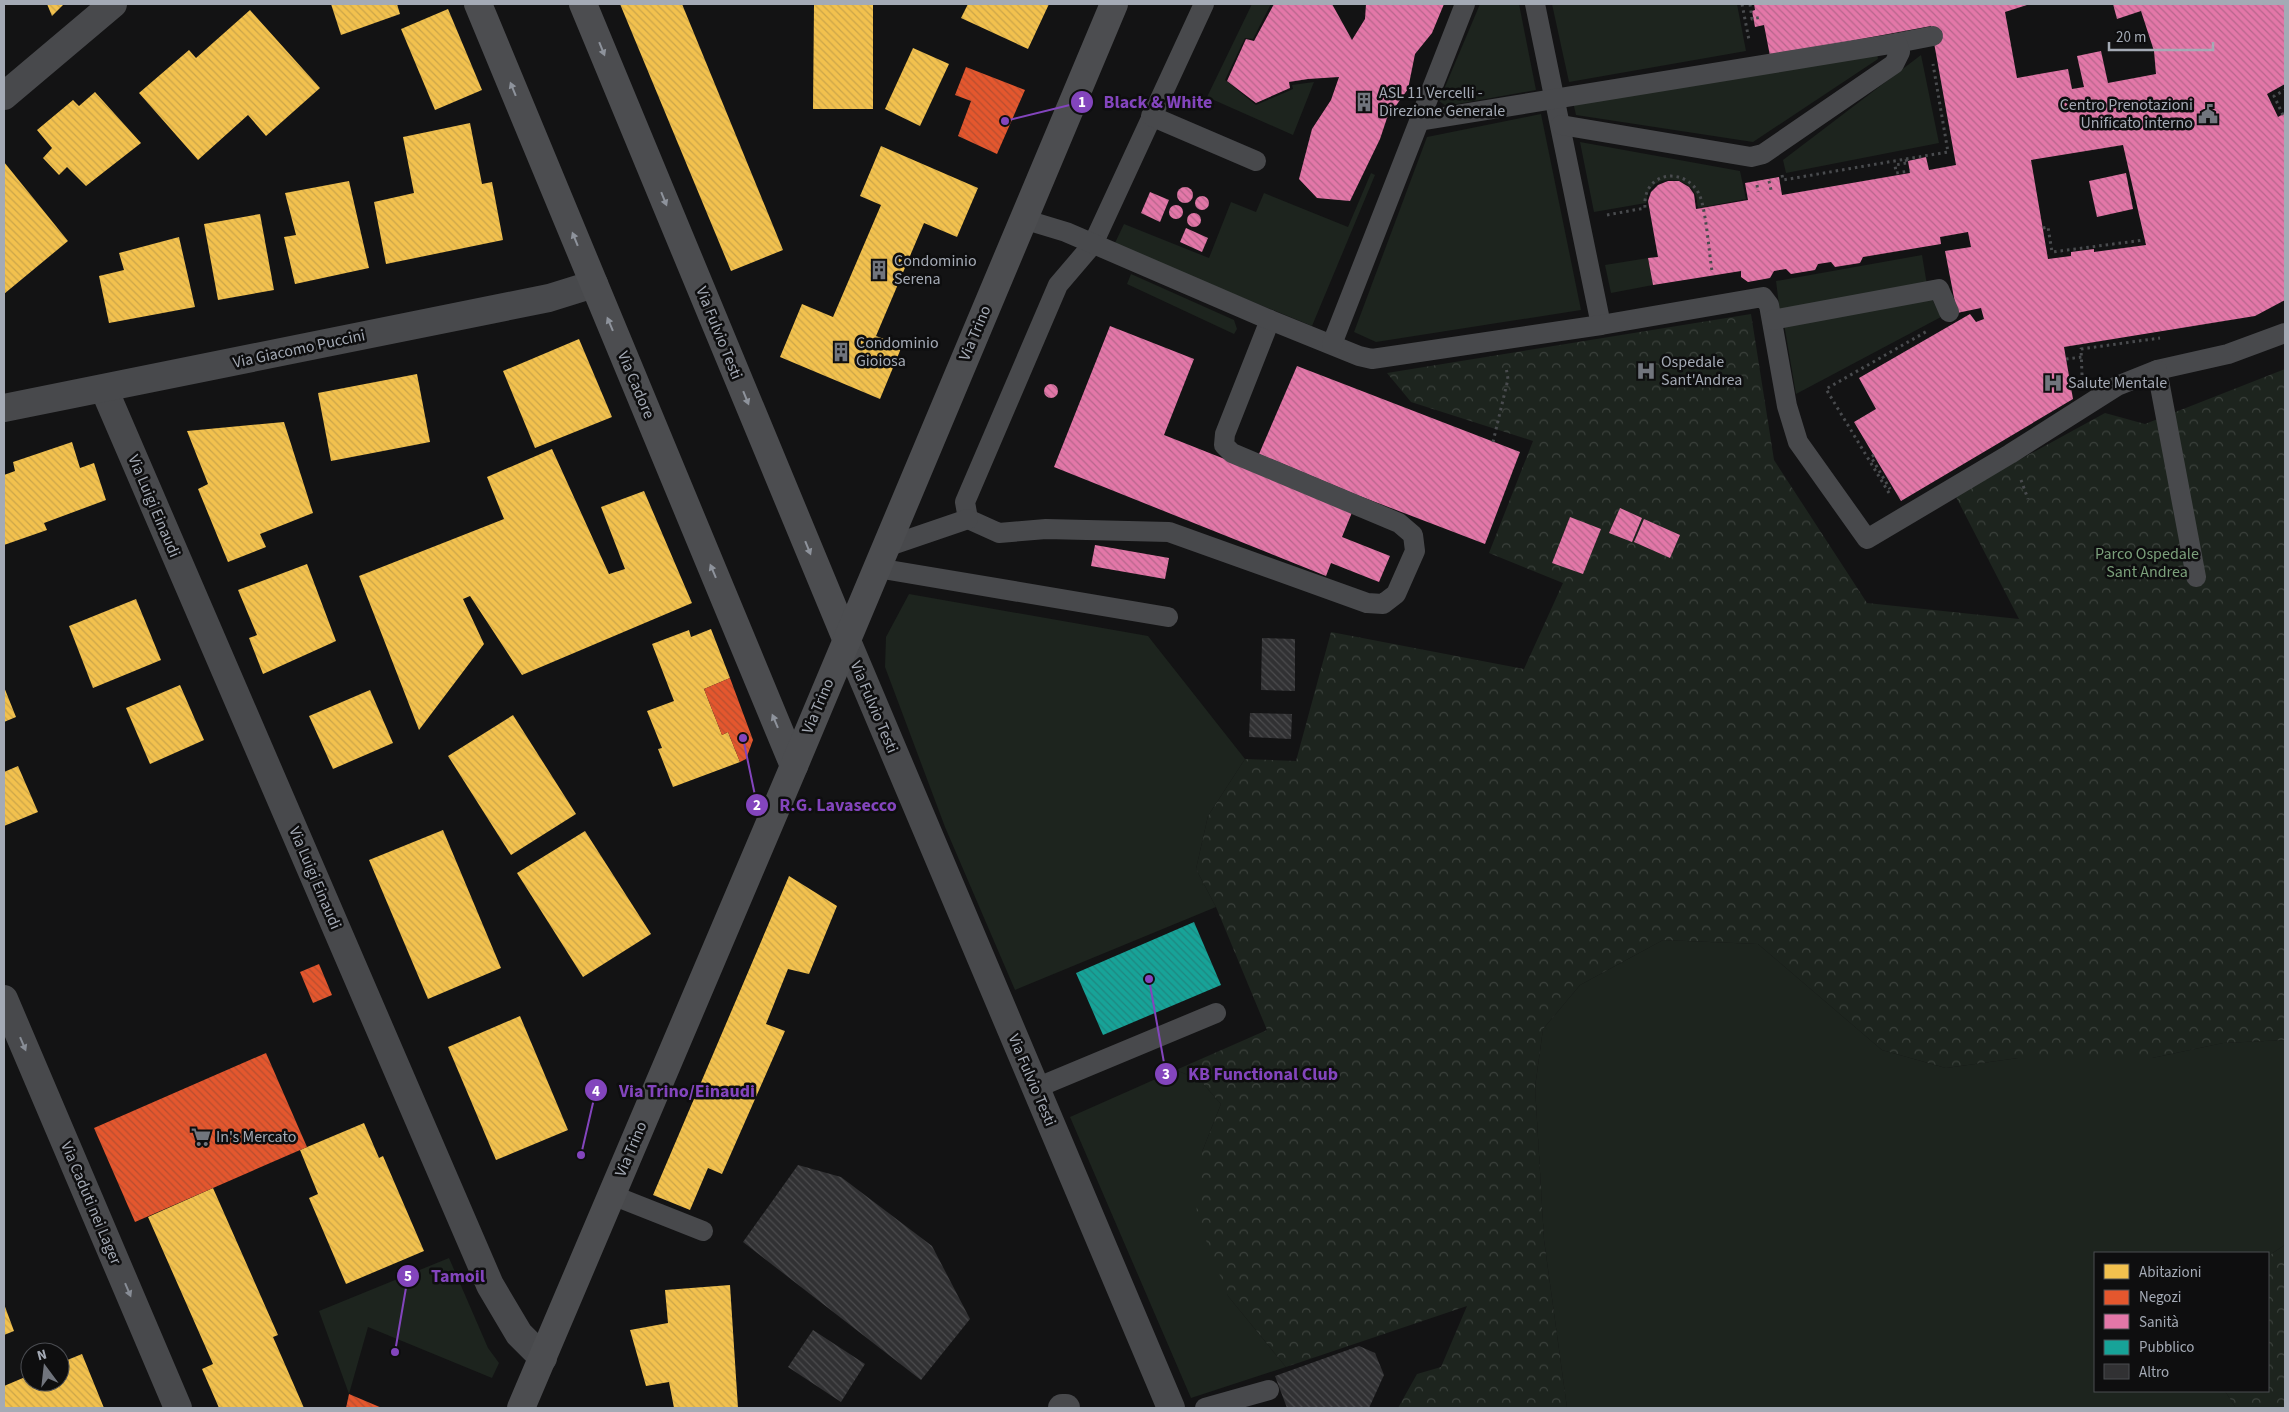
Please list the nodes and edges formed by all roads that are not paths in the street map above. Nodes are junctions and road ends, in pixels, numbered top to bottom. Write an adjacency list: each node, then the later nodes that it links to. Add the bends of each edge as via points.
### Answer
1 (113, 4): 10 (street)
2 (478, 4): 18 (street, Via Cadore, one-way to 2)
3 (583, 4): 32 (street, Via Fulvio Testi, one-way to 32)
4 (1114, 4): 16 (street, Via Trino)
5 (1204, 4): 12 (lane)
6 (1465, 4): 13 (lane)
7 (1535, 4): 11 (lane)
8 (1930, 37): 9 (lane)
9 (1897, 43): 11 (lane); 14 (lane, via 1900,52 1894,64 1763,154 1752,157)
10 (4, 96)
11 (1556, 98): 13 (lane); 14 (lane)
12 (1152, 116): 15 (lane); 17 (lane)
13 (1419, 121): 24 (lane)
14 (1561, 125): 22 (lane)
15 (1256, 161)
16 (1023, 219): 17 (lane); 29 (street, Via Trino)
17 (1093, 244): 20 (lane); 28 (lane, via 1058,285 965,502)
18 (594, 284): 26 (street, Via Giacomo Puccini, via 549,298); 33 (street, Via Cadore, one-way to 18)
19 (1943, 319): 21 (lane, via 1939,289)
20 (1270, 320): 24 (lane); 28 (lane, via 1225,434 1224,445 1232,453 1399,523 1413,535 1415,552 1396,594 1383,604 1367,603 1169,532 1046,529 999,533)
21 (1772, 320): 22 (lane, via 1769,304 1763,297); 25 (lane, via 1787,406 1798,442 1868,539 2117,386)
22 (1601, 325): 24 (lane, via 1372,359)
23 (2285, 333): 25 (lane, via 2228,354)
24 (1332, 344)
25 (2157, 370): 30 (lane)
26 (104, 389): 27 (street, Via Giacomo Puccini); 39 (street, Via Luigi Einaudi, via 490,1285 519,1334)
27 (4, 408)
28 (968, 519): 29 (lane)
29 (881, 558): 31 (lane); 32 (street, Via Trino)
30 (2196, 576)
31 (1168, 617)
32 (847, 641): 33 (street, Via Trino); 36 (street, Via Fulvio Testi)
33 (794, 766): 37 (street, Via Trino)
34 (4, 999): 41 (street, Via Caduti nei Lager, one-way to 41)
35 (1216, 1014): 36 (lane)
36 (1036, 1088): 43 (street, Via Fulvio Testi)
37 (612, 1195): 38 (lane); 39 (street, Via Trino)
38 (703, 1231)
39 (543, 1358): 42 (street, Via Trino)
40 (1269, 1390): 44 (lane)
41 (178, 1408)
42 (521, 1408)
43 (1170, 1408)
44 (1205, 1408)

